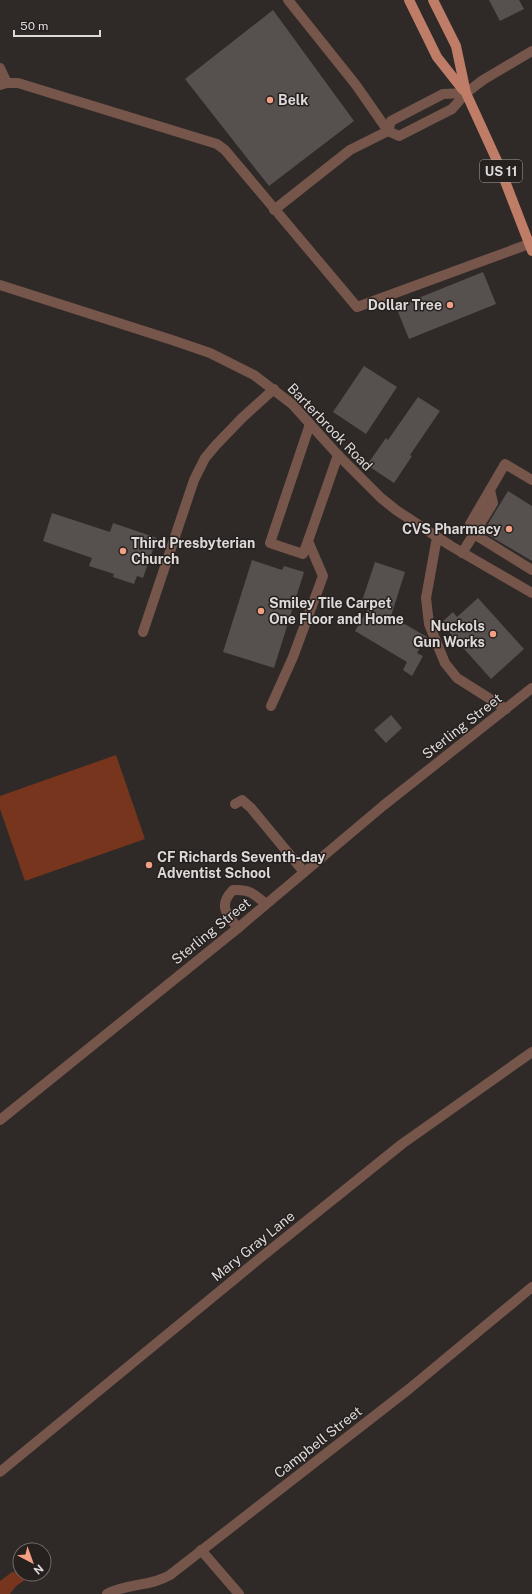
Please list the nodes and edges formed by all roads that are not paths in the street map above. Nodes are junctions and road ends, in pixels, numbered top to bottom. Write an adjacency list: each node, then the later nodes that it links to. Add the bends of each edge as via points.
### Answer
1 (288, 0): 8 (street, via 356,85)
2 (409, 0): 7 (main road, US 11, via 437,57)
3 (433, 0): 7 (main road, US 11, via 456,46)
4 (532, 51): 7 (street)
5 (0, 68): 6 (street)
6 (4, 84): 9 (street, via 18,83 217,144 225,150)
7 (466, 93): 8 (street, via 443,94 391,121); 8 (street, via 452,109 400,136); 10 (main road, US 11, via 498,163)
8 (388, 131): 9 (street, via 350,150)
9 (274, 210): 10 (street, via 357,307)
10 (530, 247)
11 (0, 285): 12 (street, Barterbrook Road, via 210,353 254,374)
12 (274, 389): 13 (street, Barterbrook Road); 22 (street, via 242,418 205,458 194,480)
13 (310, 424): 14 (street, Barterbrook Road); 18 (street, via 270,543 303,554)
14 (338, 455): 17 (street, Barterbrook Road, via 380,498); 18 (street)
15 (532, 480): 16 (street, via 505,464 490,490 493,503)
16 (474, 534): 19 (street); 20 (street)
17 (437, 537): 19 (street, Barterbrook Road); 25 (street, via 426,598 429,624 445,663 457,678)
18 (308, 541): 24 (street, via 323,576 293,657)
19 (462, 553): 21 (street, Barterbrook Road)
20 (532, 570)
21 (532, 593)
22 (143, 632)
23 (532, 688): 25 (street, Sterling Street)
24 (270, 706)
25 (506, 709): 27 (street, Sterling Street)
26 (235, 804): 27 (street, via 242,800 251,808)
27 (304, 872): 28 (street, Sterling Street)
28 (266, 904): 29 (street, Sterling Street); 29 (street, via 252,892 234,890 227,896 224,904 227,915)
29 (238, 928): 31 (street, Sterling Street)
30 (532, 1052): 33 (street, Mary Gray Lane, via 402,1144)
31 (0, 1120)
32 (532, 1287): 34 (street, Campbell Street, via 409,1389)
33 (0, 1472)
34 (200, 1550): 35 (street, Campbell Street, via 162,1579 122,1587); 36 (street)
35 (107, 1594)
36 (239, 1594)

